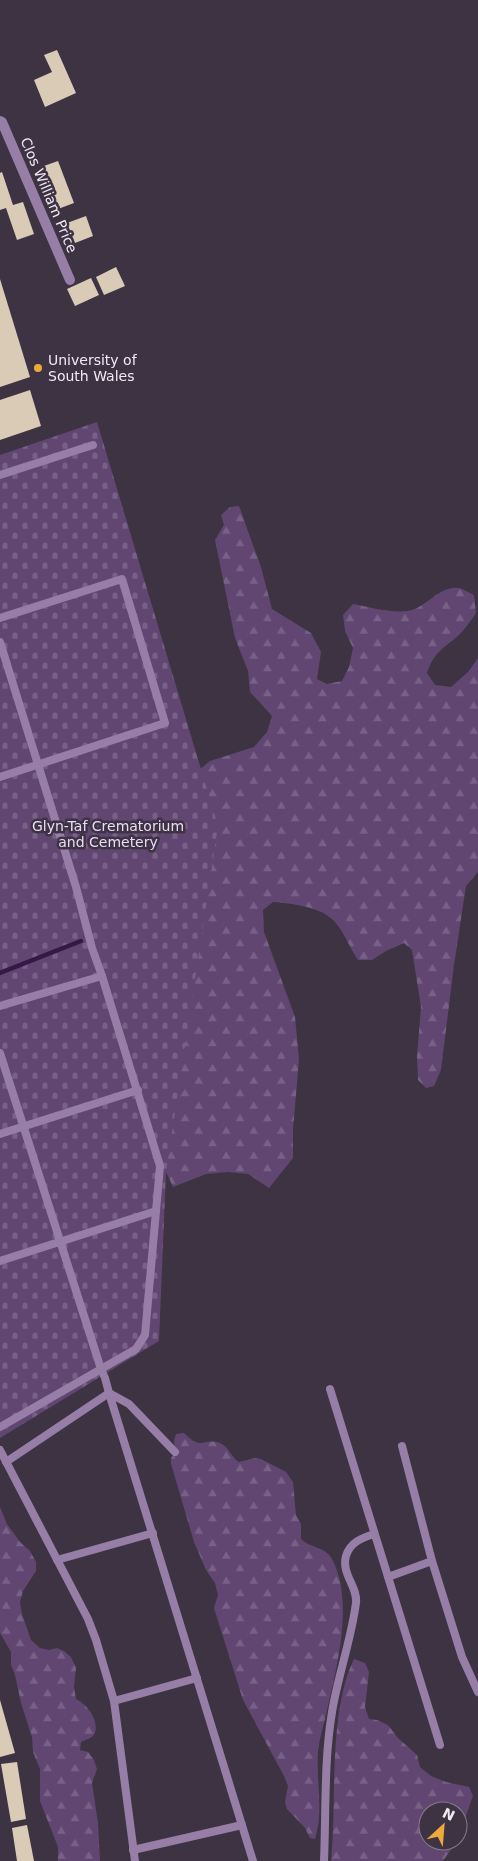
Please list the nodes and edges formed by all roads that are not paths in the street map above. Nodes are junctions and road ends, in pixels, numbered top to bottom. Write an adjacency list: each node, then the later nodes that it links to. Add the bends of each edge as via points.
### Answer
1 (1, 121): 2 (street, Clos William Price)
2 (70, 280)
3 (93, 445): 4 (lane)
4 (0, 475)
5 (0, 618): 7 (lane, via 122,579 165,723)
6 (0, 642): 7 (lane)
7 (38, 765): 8 (lane); 9 (lane)
8 (0, 777)
9 (102, 976): 10 (lane); 12 (lane)
10 (0, 1006)
11 (0, 1053): 13 (lane)
12 (138, 1090): 13 (lane); 15 (lane, via 160,1166)
13 (22, 1127): 14 (lane); 16 (lane)
14 (0, 1134)
15 (156, 1211): 16 (lane); 18 (lane, via 145,1335 136,1348)
16 (60, 1242): 17 (lane); 18 (lane)
17 (0, 1261)
18 (101, 1369): 20 (lane); 21 (lane)
19 (330, 1389): 27 (lane)
20 (109, 1393): 24 (lane, via 129,1404); 25 (lane); 26 (lane)
21 (0, 1427)
22 (402, 1446): 29 (lane)
23 (0, 1450): 25 (lane)
24 (175, 1452)
25 (6, 1462): 28 (lane)
26 (153, 1533): 28 (lane); 31 (lane)
27 (374, 1534): 30 (lane); 39 (lane, via 355,1541 346,1556 346,1570 356,1601 332,1714)
28 (57, 1560): 33 (lane, via 88,1619)
29 (432, 1561): 30 (lane); 32 (lane, via 462,1657)
30 (388, 1577): 34 (lane)
31 (197, 1678): 33 (lane); 35 (lane)
32 (478, 1692)
33 (114, 1702): 36 (lane)
34 (440, 1745)
35 (242, 1825): 36 (lane); 38 (lane)
36 (133, 1850): 37 (lane)
37 (135, 1861)
38 (254, 1861)
39 (324, 1861)

